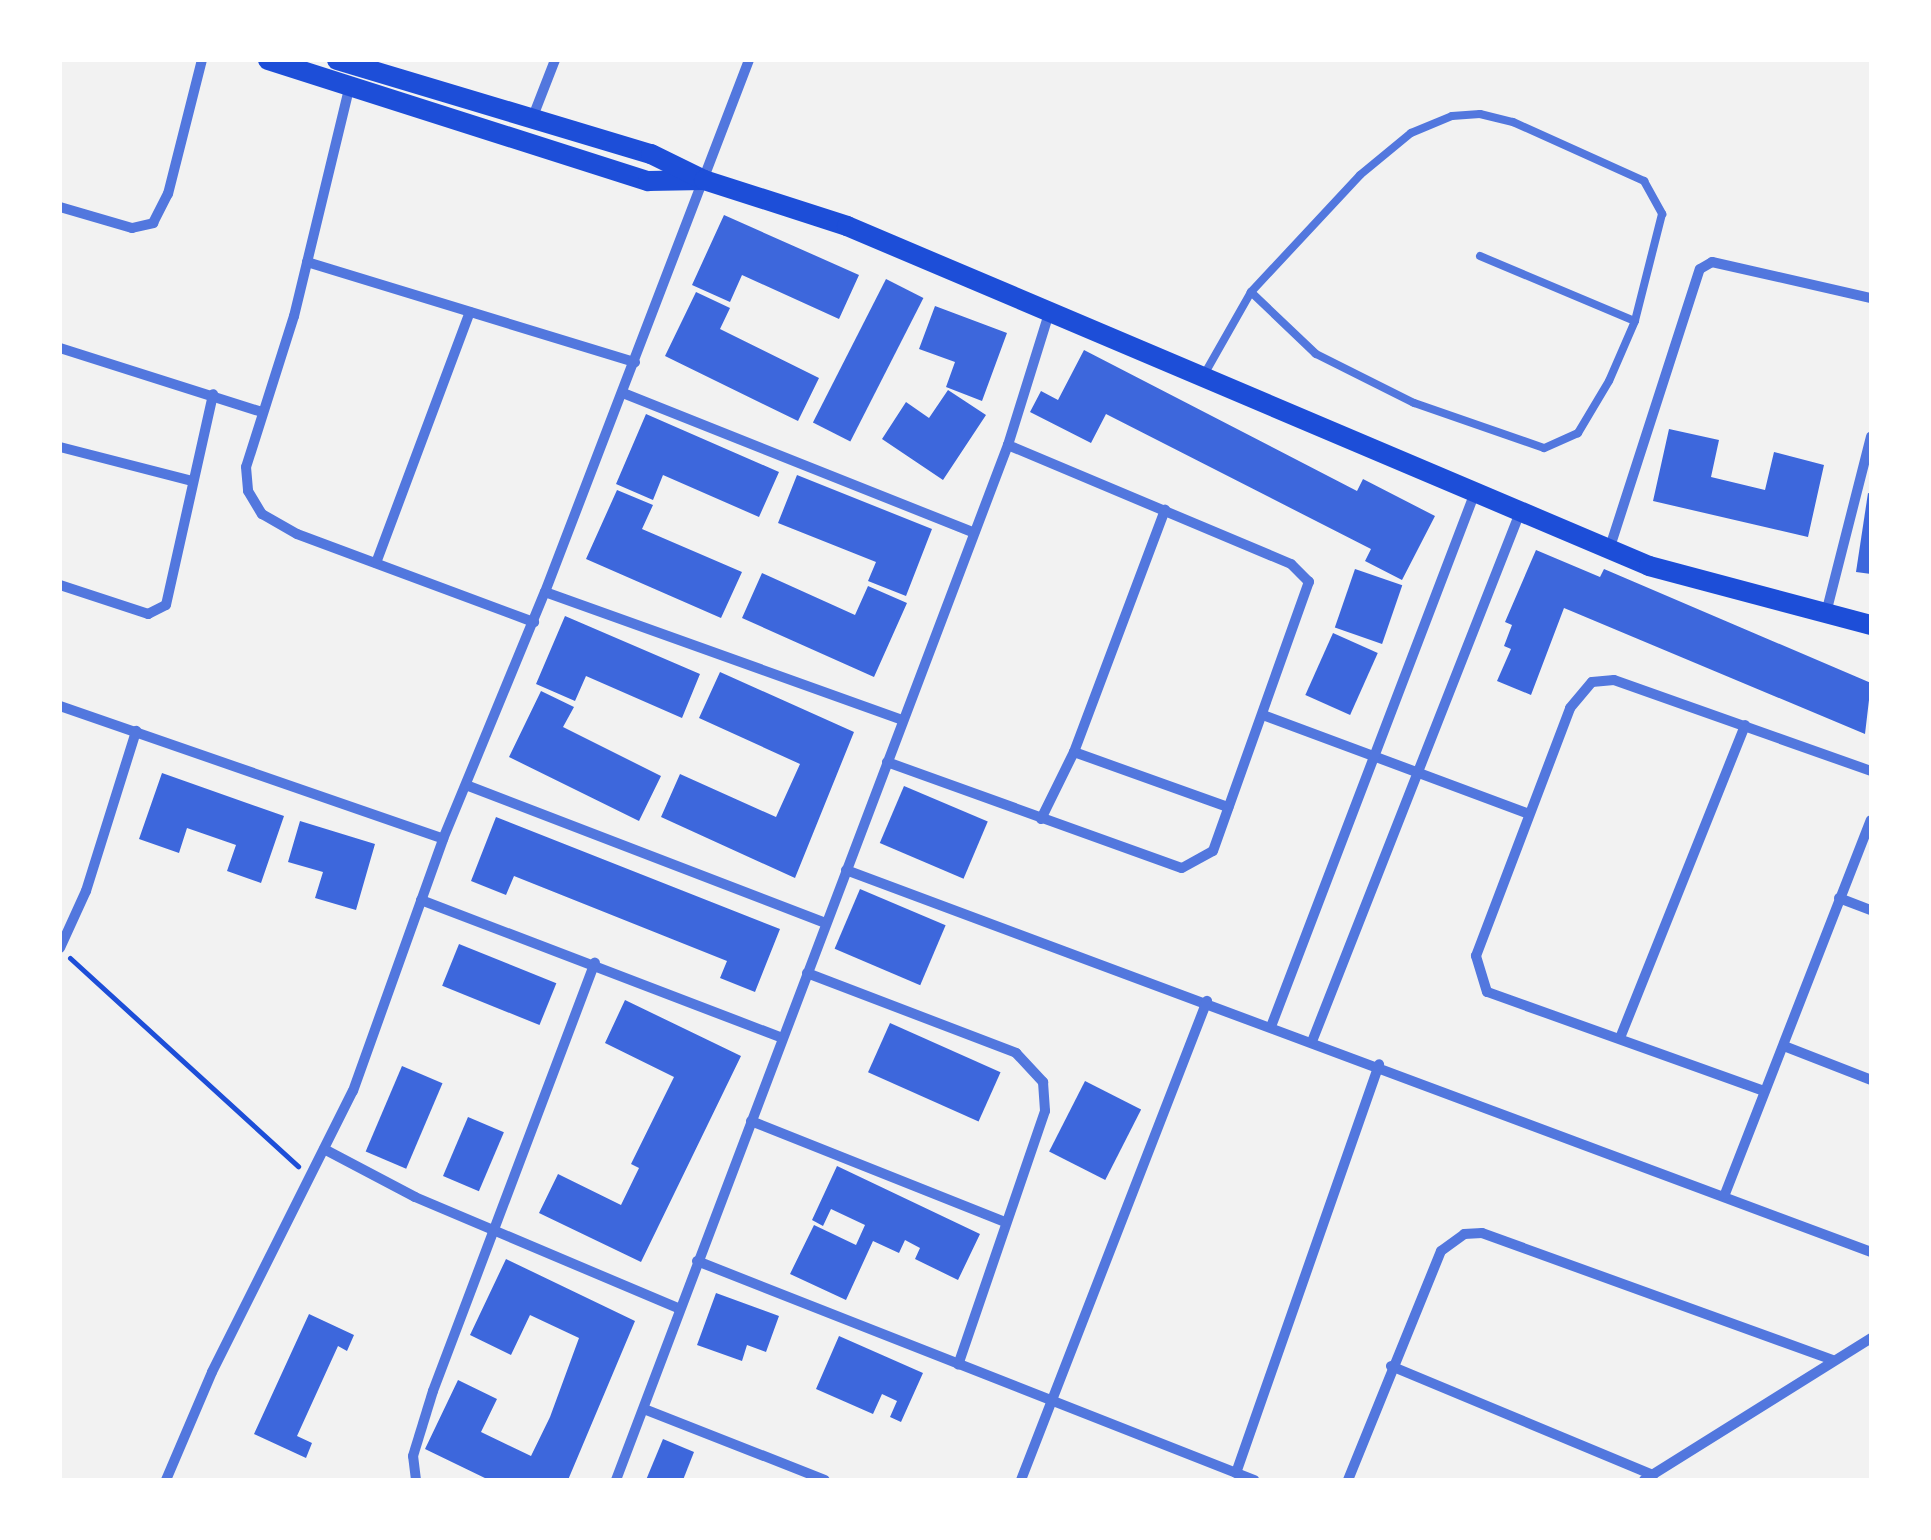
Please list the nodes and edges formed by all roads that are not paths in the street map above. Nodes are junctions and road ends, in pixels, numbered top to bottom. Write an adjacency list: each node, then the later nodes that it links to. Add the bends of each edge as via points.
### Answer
1 (202, 60): 9 (street, via 168,194 153,223 132,228)
2 (268, 60): 6 (main road)
3 (337, 60): 7 (main road)
4 (554, 60): 7 (street)
5 (749, 60): 8 (street)
6 (349, 89): 8 (main road, via 648,180); 11 (street)
7 (532, 120): 8 (main road, via 651,154)
8 (704, 180): 14 (main road, via 847,226); 18 (street)
9 (60, 207)
10 (1480, 256): 16 (lane)
11 (307, 262): 15 (street); 22 (street)
12 (1251, 292): 16 (lane, via 1316,354 1414,402 1544,448 1578,432); 16 (lane, via 1360,175 1412,133 1452,116 1480,114 1644,182 1658,196 1662,214); 19 (lane)
13 (1871, 298): 31 (street, via 1704,264)
14 (1050, 310): 19 (main road); 24 (street)
15 (470, 312): 18 (street); 32 (street)
16 (1635, 320)
17 (60, 348): 21 (street)
18 (634, 362): 20 (street)
19 (1203, 377): 27 (main road)
20 (623, 393): 30 (street); 34 (street)
21 (213, 394): 22 (street); 26 (street)
22 (262, 412): 32 (street, via 246,467 253,503 280,526)
23 (1871, 437): 35 (street)
24 (1008, 445): 28 (street); 30 (street)
25 (60, 446): 26 (street)
26 (192, 481): 33 (street, via 162,609 148,614)
27 (1474, 495): 29 (main road); 44 (street)
28 (1165, 510): 39 (street, via 1292,564 1309,582); 43 (street)
29 (1518, 515): 31 (main road); 46 (street)
30 (974, 533): 40 (street)
31 (1608, 551): 35 (main road)
32 (376, 563): 36 (street)
33 (60, 586)
34 (546, 592): 36 (street); 40 (street)
35 (1826, 614): 37 (main road)
36 (534, 622): 48 (street)
37 (1871, 626)
38 (60, 706): 42 (street)
39 (1263, 715): 44 (street); 49 (street)
40 (900, 720): 45 (street)
41 (1744, 725): 47 (street); 50 (street, via 1614,680 1592,682 1570,708); 65 (street)
42 (136, 732): 53 (street); 59 (street, via 86,890)
43 (1074, 752): 49 (street); 51 (street)
44 (1374, 755): 46 (street); 63 (street)
45 (887, 762): 51 (street); 54 (street)
46 (1415, 769): 50 (street); 66 (street)
47 (1871, 771)
48 (466, 785): 53 (street); 58 (street)
49 (1228, 807): 51 (street, via 1214,852 1182,868)
50 (1529, 814): 65 (street, via 1476,956 1478,981 1487,992)
51 (1041, 819)
52 (1871, 820): 55 (street)
53 (443, 839): 56 (street)
54 (846, 870): 58 (street); 62 (street)
55 (1839, 898): 57 (street); 67 (street)
56 (421, 900): 60 (street); 72 (street, via 353,1090)
57 (1871, 910)
58 (825, 923): 61 (street)
59 (60, 949)
60 (596, 962): 64 (street); 75 (street)
61 (807, 973): 64 (street); 74 (street, via 1016,1053 1036,1068 1047,1095 1045,1111)
62 (1207, 1001): 63 (street); 83 (street)
63 (1272, 1024): 66 (street)
64 (782, 1038): 71 (street)
65 (1620, 1038): 70 (street)
66 (1313, 1039): 68 (street)
67 (1784, 1046): 69 (street); 70 (street)
68 (1380, 1064): 73 (street); 85 (street)
69 (1871, 1080)
70 (1764, 1091): 73 (street)
71 (751, 1120): 74 (street); 77 (street)
72 (324, 1149): 75 (street, via 415,1197); 87 (street)
73 (1725, 1194): 76 (street)
74 (1005, 1222): 81 (street)
75 (494, 1227): 78 (street); 88 (street, via 417,1440)
76 (1871, 1252)
77 (697, 1261): 78 (street); 81 (street)
78 (678, 1308): 84 (street)
79 (1871, 1338): 80 (street)
80 (1832, 1360): 82 (street, via 1482,1233 1464,1234 1442,1251); 86 (street)
81 (958, 1365): 83 (street)
82 (1390, 1366): 86 (street); 93 (street)
83 (1054, 1401): 85 (street); 91 (street)
84 (644, 1410): 89 (street); 90 (street)
85 (1236, 1473): 92 (street)
86 (1649, 1477)
87 (166, 1479)
88 (416, 1480)
89 (616, 1480)
90 (825, 1480)
91 (1021, 1480)
92 (1254, 1480)
93 (1348, 1480)

